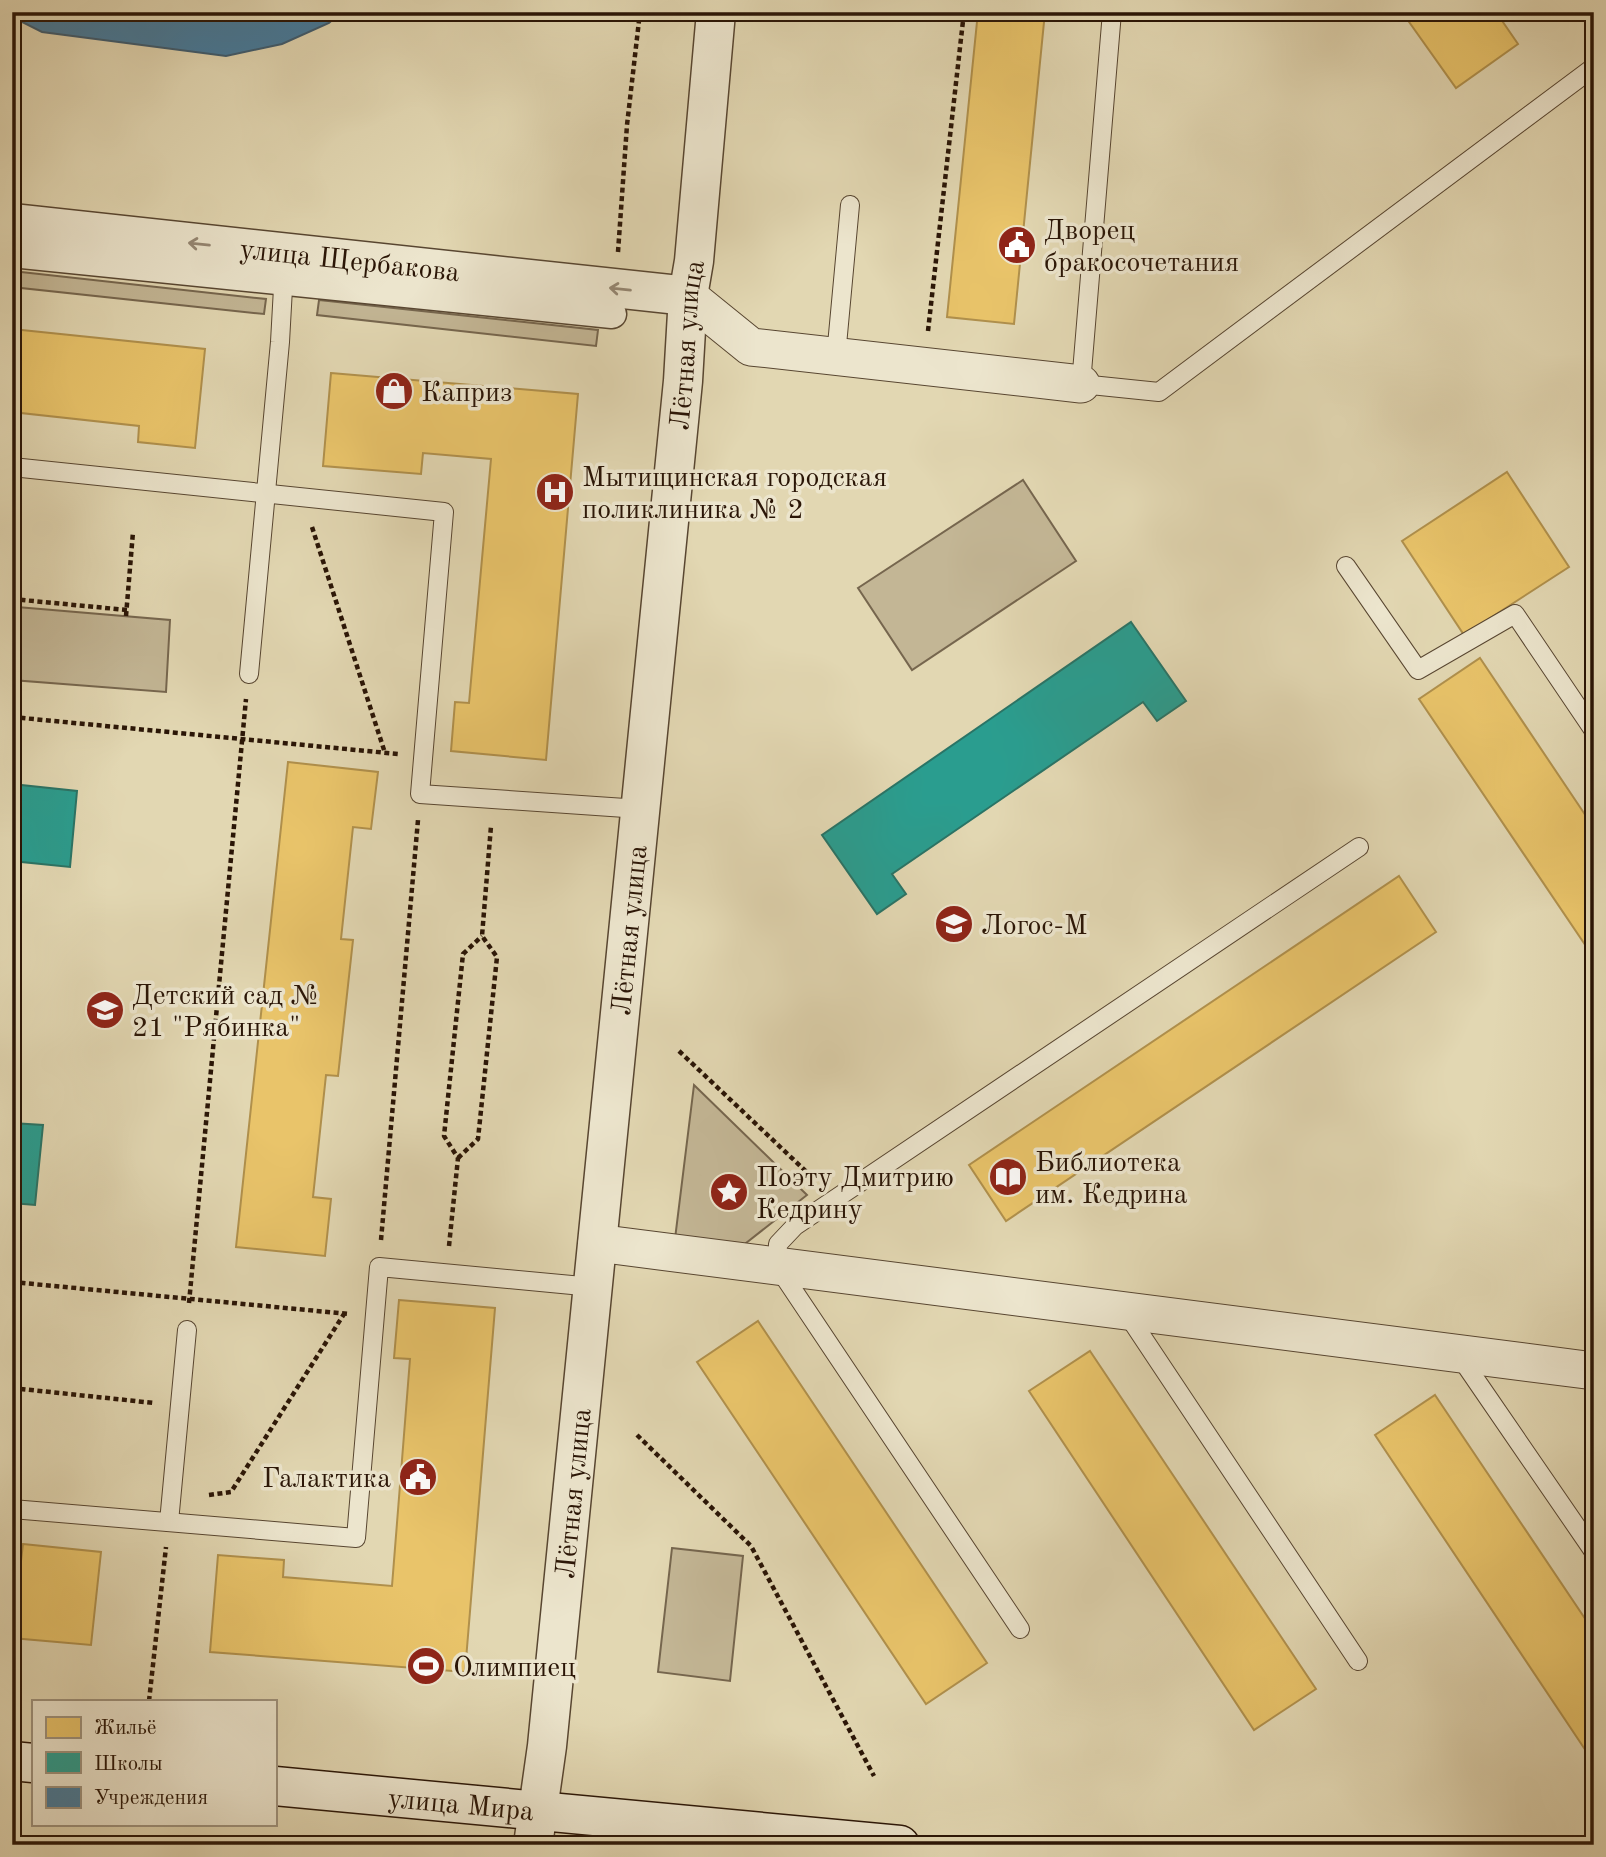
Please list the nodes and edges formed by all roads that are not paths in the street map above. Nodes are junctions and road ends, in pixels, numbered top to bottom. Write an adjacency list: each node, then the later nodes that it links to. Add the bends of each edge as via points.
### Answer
1 (716, 12): 8 (street, Лётная улица)
2 (1112, 12): 11 (lane)
3 (1594, 67): 11 (lane, via 1158,393)
4 (850, 205): 10 (lane)
5 (12, 223): 7 (street, улица Щербакова, one-way to 5)
6 (12, 253): 7 (street)
7 (284, 267): 8 (street, улица Щербакова, one-way to 7); 9 (street); 13 (lane)
8 (688, 296): 10 (street, via 751,347); 17 (street, Лётная улица)
9 (612, 314)
10 (836, 356): 11 (street)
11 (1081, 384)
12 (12, 467): 13 (lane)
13 (266, 493): 15 (lane); 17 (lane, via 444,512 420,794)
14 (1346, 566): 16 (lane, via 1418,670 1514,614)
15 (249, 674)
16 (1594, 731)
17 (640, 809): 19 (street, Лётная улица)
18 (1359, 847): 20 (lane, via 795,1226 778,1244)
19 (597, 1243): 20 (street); 21 (street, Лётная улица)
20 (777, 1266): 22 (street); 29 (lane)
21 (593, 1287): 27 (lane, via 379,1267 356,1538); 34 (street, Лётная улица)
22 (1125, 1311): 24 (street); 30 (lane)
23 (187, 1330): 27 (lane)
24 (1458, 1354): 25 (street); 28 (lane)
25 (1594, 1371)
26 (12, 1509): 27 (lane)
27 (169, 1522)
28 (1594, 1552)
29 (1020, 1629)
30 (1358, 1661)
31 (12, 1761): 32 (street)
32 (32, 1763)
33 (276, 1786): 34 (street, улица Мира)
34 (535, 1828): 35 (street, улица Мира)
35 (900, 1845)

